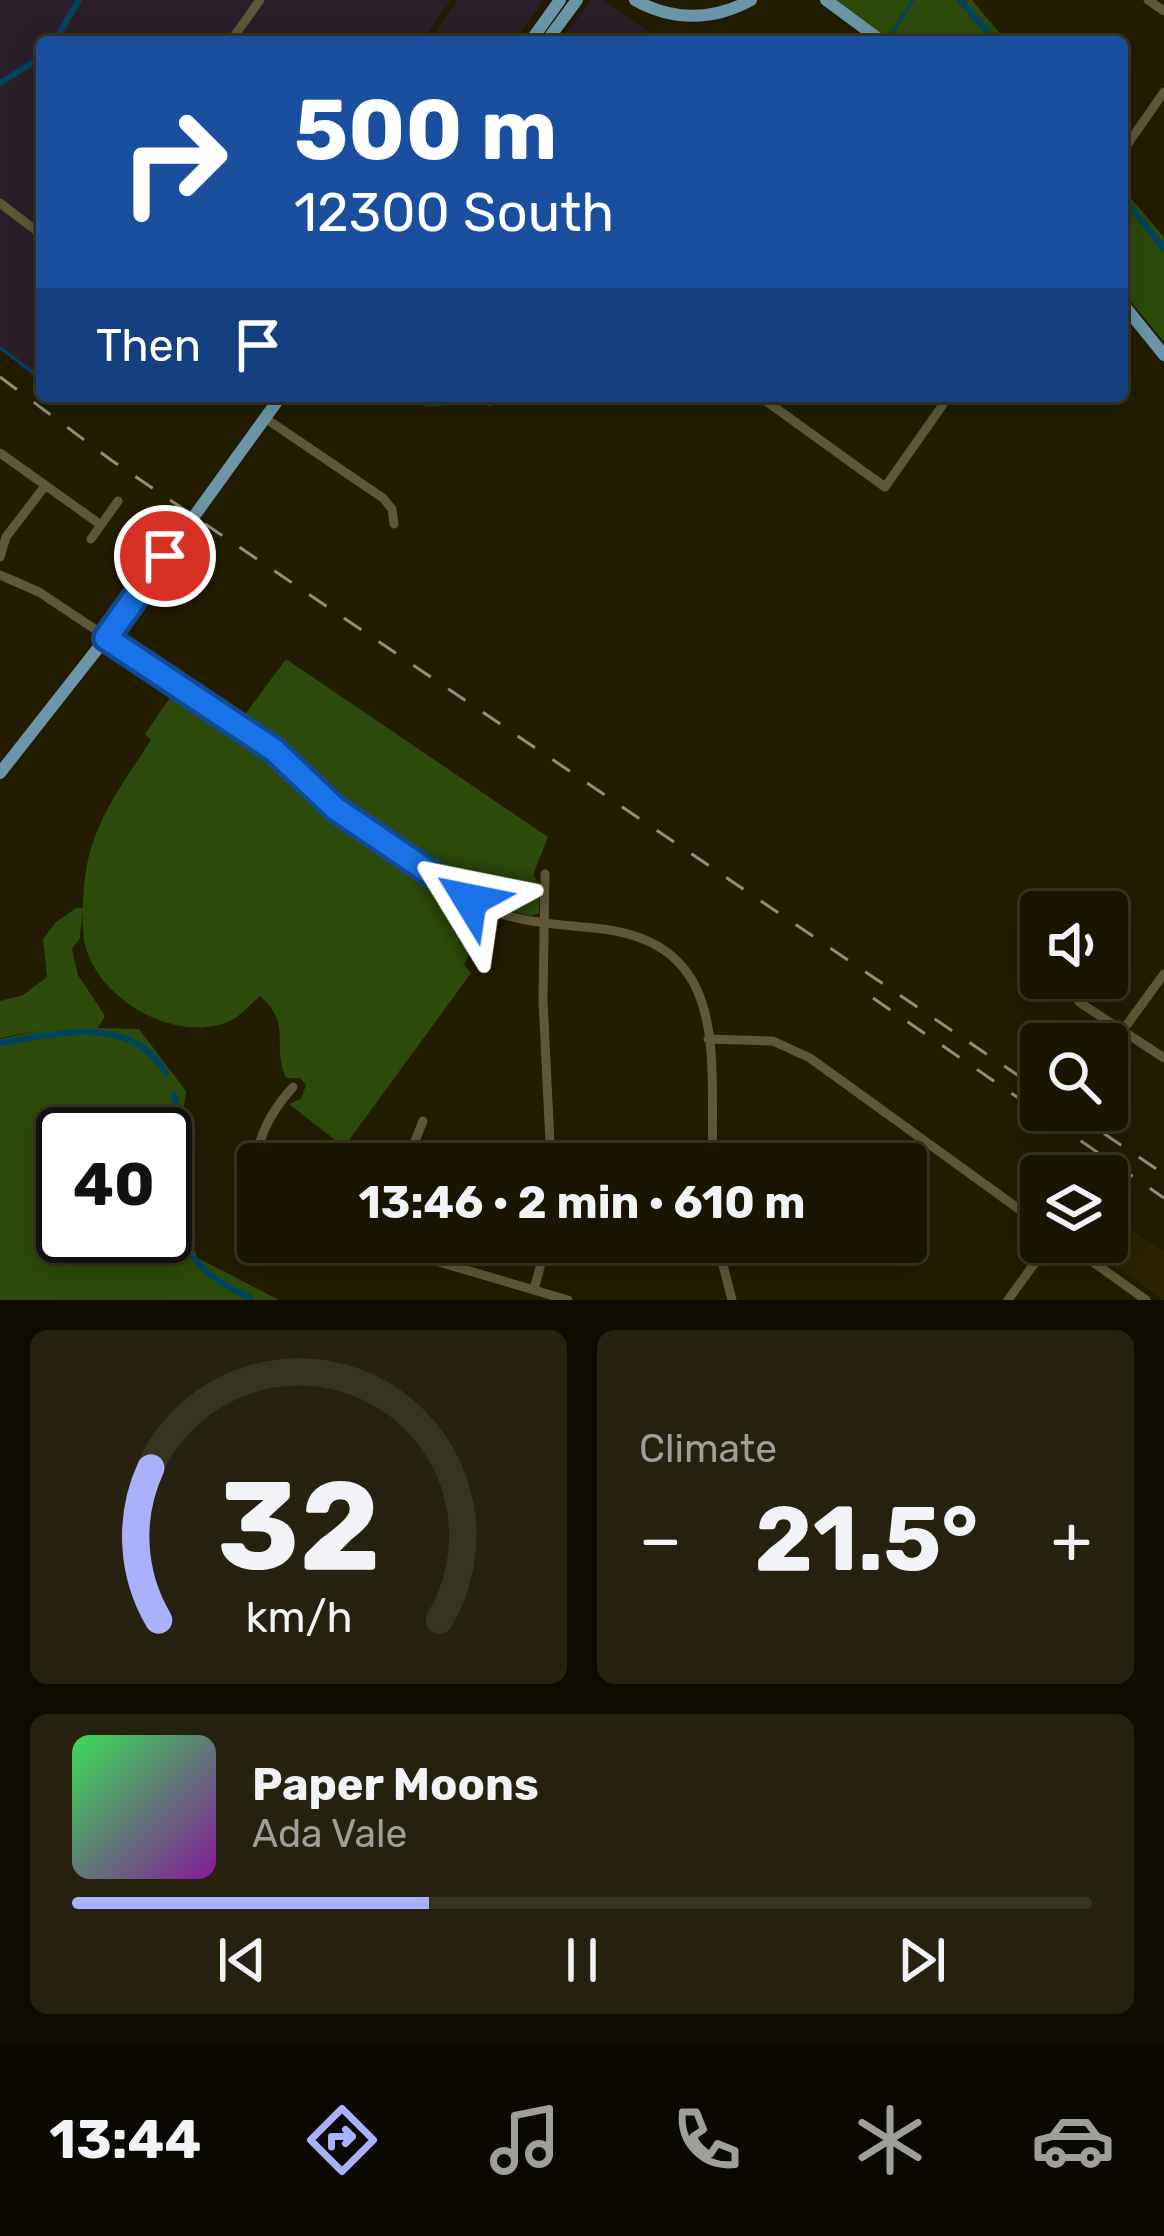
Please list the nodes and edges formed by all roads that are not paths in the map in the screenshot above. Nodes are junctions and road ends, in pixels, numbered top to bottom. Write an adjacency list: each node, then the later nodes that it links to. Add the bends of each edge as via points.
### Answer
1 (260, 0): 9 (street)
2 (560, 0): 10 (main road)
3 (577, 0): 11 (main road)
4 (635, 0): 5 (main road, via 694,16)
5 (751, 0)
6 (826, 0): 12 (main road)
7 (1148, 0): 8 (street)
8 (1164, 11)
9 (234, 36)
10 (534, 36)
11 (550, 36)
12 (875, 36)
13 (1164, 92): 14 (street)
14 (1128, 143)
15 (0, 203): 16 (street)
16 (36, 231)
17 (1128, 310): 18 (main road)
18 (1164, 355)
19 (277, 402): 22 (main road)
20 (767, 402): 21 (street, via 885,487)
21 (946, 402)
22 (265, 418): 26 (street, via 383,498); 32 (main road)
23 (0, 454): 24 (street)
24 (45, 486): 27 (street); 28 (street)
25 (118, 501): 27 (street)
26 (394, 524)
27 (101, 525): 29 (street)
28 (3, 536): 30 (street)
29 (91, 539)
30 (0, 557)
31 (0, 575): 32 (street)
32 (106, 638): 33 (main road); 35 (street, via 274,750 336,809 470,900)
33 (0, 773)
34 (545, 874): 35 (street)
35 (544, 924): 41 (street, via 622,932 670,952 695,981); 47 (street)
36 (1164, 974): 39 (street)
37 (1079, 1002): 38 (street)
38 (1112, 1023)
39 (1128, 1023)
40 (1128, 1033): 42 (street)
41 (708, 1039): 48 (street); 49 (street, via 773,1041 810,1058)
42 (1164, 1058)
43 (293, 1087): 45 (street)
44 (423, 1121): 46 (street)
45 (258, 1143)
46 (414, 1143)
47 (550, 1143)
48 (712, 1143)
49 (1020, 1210)
50 (446, 1263): 55 (street)
51 (541, 1263): 55 (street)
52 (722, 1263): 57 (street)
53 (1035, 1263): 58 (street)
54 (1094, 1263): 59 (street)
55 (534, 1289): 56 (street)
56 (568, 1300)
57 (732, 1300)
58 (1008, 1300)
59 (1146, 1300)

